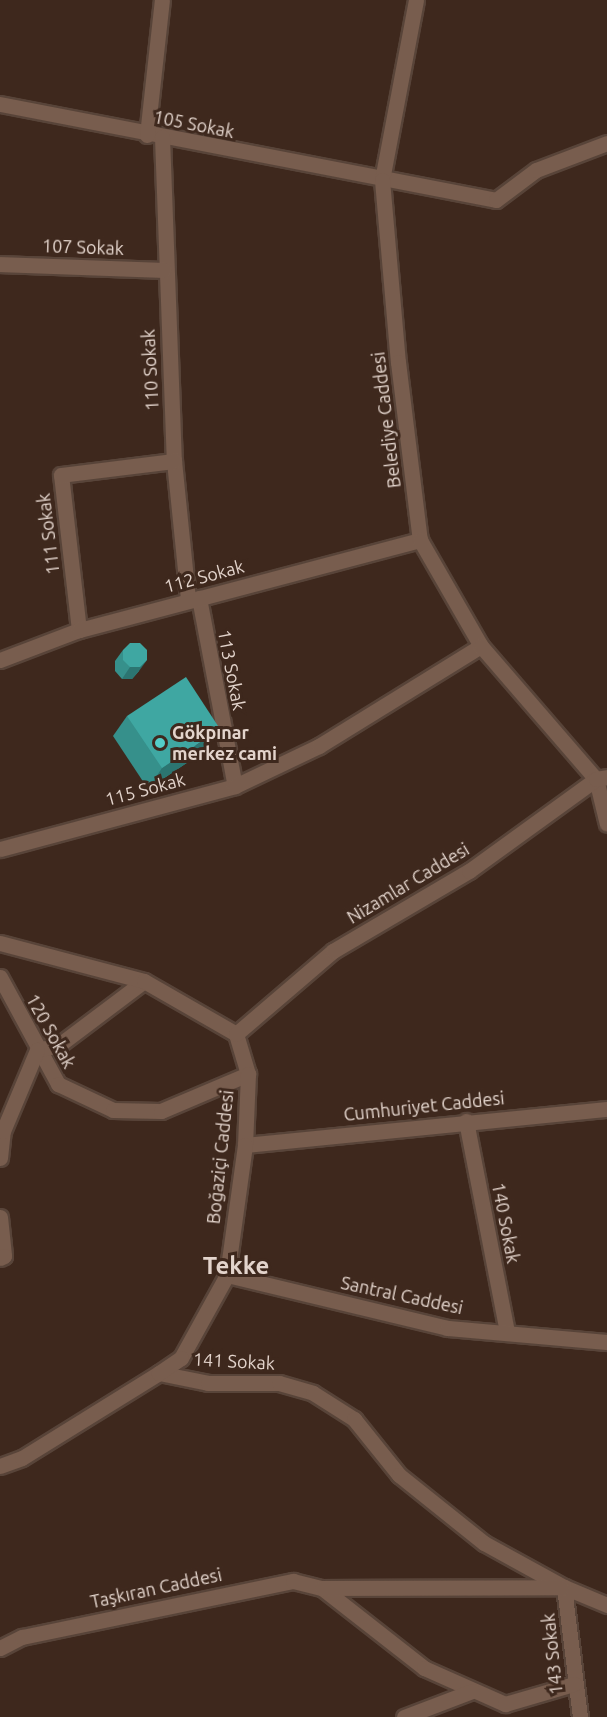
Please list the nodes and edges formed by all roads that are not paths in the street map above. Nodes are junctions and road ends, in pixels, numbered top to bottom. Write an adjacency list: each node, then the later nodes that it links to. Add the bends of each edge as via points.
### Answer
1 (162, 0): 4 (street, 110 Sokak)
2 (416, 0): 6 (street, Belediye Caddesi)
3 (0, 104): 4 (street, 105 Sokak)
4 (155, 136): 6 (street, 105 Sokak); 8 (street, 110 Sokak)
5 (607, 143): 6 (street, 105 Sokak, via 536,170 496,200)
6 (382, 180): 10 (street, Belediye Caddesi, via 398,362)
7 (0, 264): 8 (street, 107 Sokak)
8 (164, 270): 9 (street, 110 Sokak)
9 (174, 461): 11 (street, 110 Sokak); 12 (street, 111 Sokak, via 61,475)
10 (420, 540): 11 (street, 112 Sokak); 13 (street, Belediye Caddesi)
11 (194, 599): 12 (street, 112 Sokak); 16 (street, 113 Sokak)
12 (79, 630): 14 (street, 112 Sokak)
13 (481, 645): 15 (street, Belediye Caddesi); 16 (street, 115 Sokak, via 319,746)
14 (0, 660)
15 (602, 778): 17 (street); 22 (street, Nizamlar Caddesi, via 469,871 333,951)
16 (235, 786): 18 (street, 115 Sokak)
17 (607, 824)
18 (0, 849)
19 (0, 943): 21 (street)
20 (0, 977): 23 (street, 120 Sokak)
21 (144, 981): 22 (street); 23 (street, via 60,1045)
22 (236, 1034): 24 (street, Boğaziçi Caddesi)
23 (37, 1050): 24 (street, 120 Sokak, via 58,1084 113,1110 161,1111); 28 (street, via 3,1131)
24 (248, 1074): 27 (street, Boğaziçi Caddesi)
25 (607, 1109): 26 (street, Cumhuriyet Caddesi)
26 (466, 1121): 27 (street, Cumhuriyet Caddesi); 32 (street, 140 Sokak)
27 (245, 1145): 31 (street, Boğaziçi Caddesi)
28 (0, 1158)
29 (0, 1217): 30 (street, via 4,1256)
30 (0, 1258)
31 (227, 1275): 32 (street, Santral Caddesi, via 447,1328); 34 (street, Boğaziçi Caddesi, via 181,1358)
32 (507, 1332): 33 (street, Santral Caddesi)
33 (607, 1342)
34 (159, 1373): 35 (street, via 22,1458); 36 (street, 141 Sokak, via 208,1383 279,1383 312,1392 354,1419 399,1475 484,1543)
35 (0, 1466)
36 (564, 1587): 37 (street); 38 (street, 141 Sokak); 40 (street, 143 Sokak)
37 (322, 1588): 39 (street, Taşkıran Caddesi, via 293,1581 22,1637); 41 (street, via 424,1668)
38 (607, 1605)
39 (0, 1648)
40 (574, 1684): 42 (street); 44 (street, 143 Sokak)
41 (472, 1692): 42 (street); 43 (street)
42 (503, 1711)
43 (404, 1717)
44 (580, 1717)

